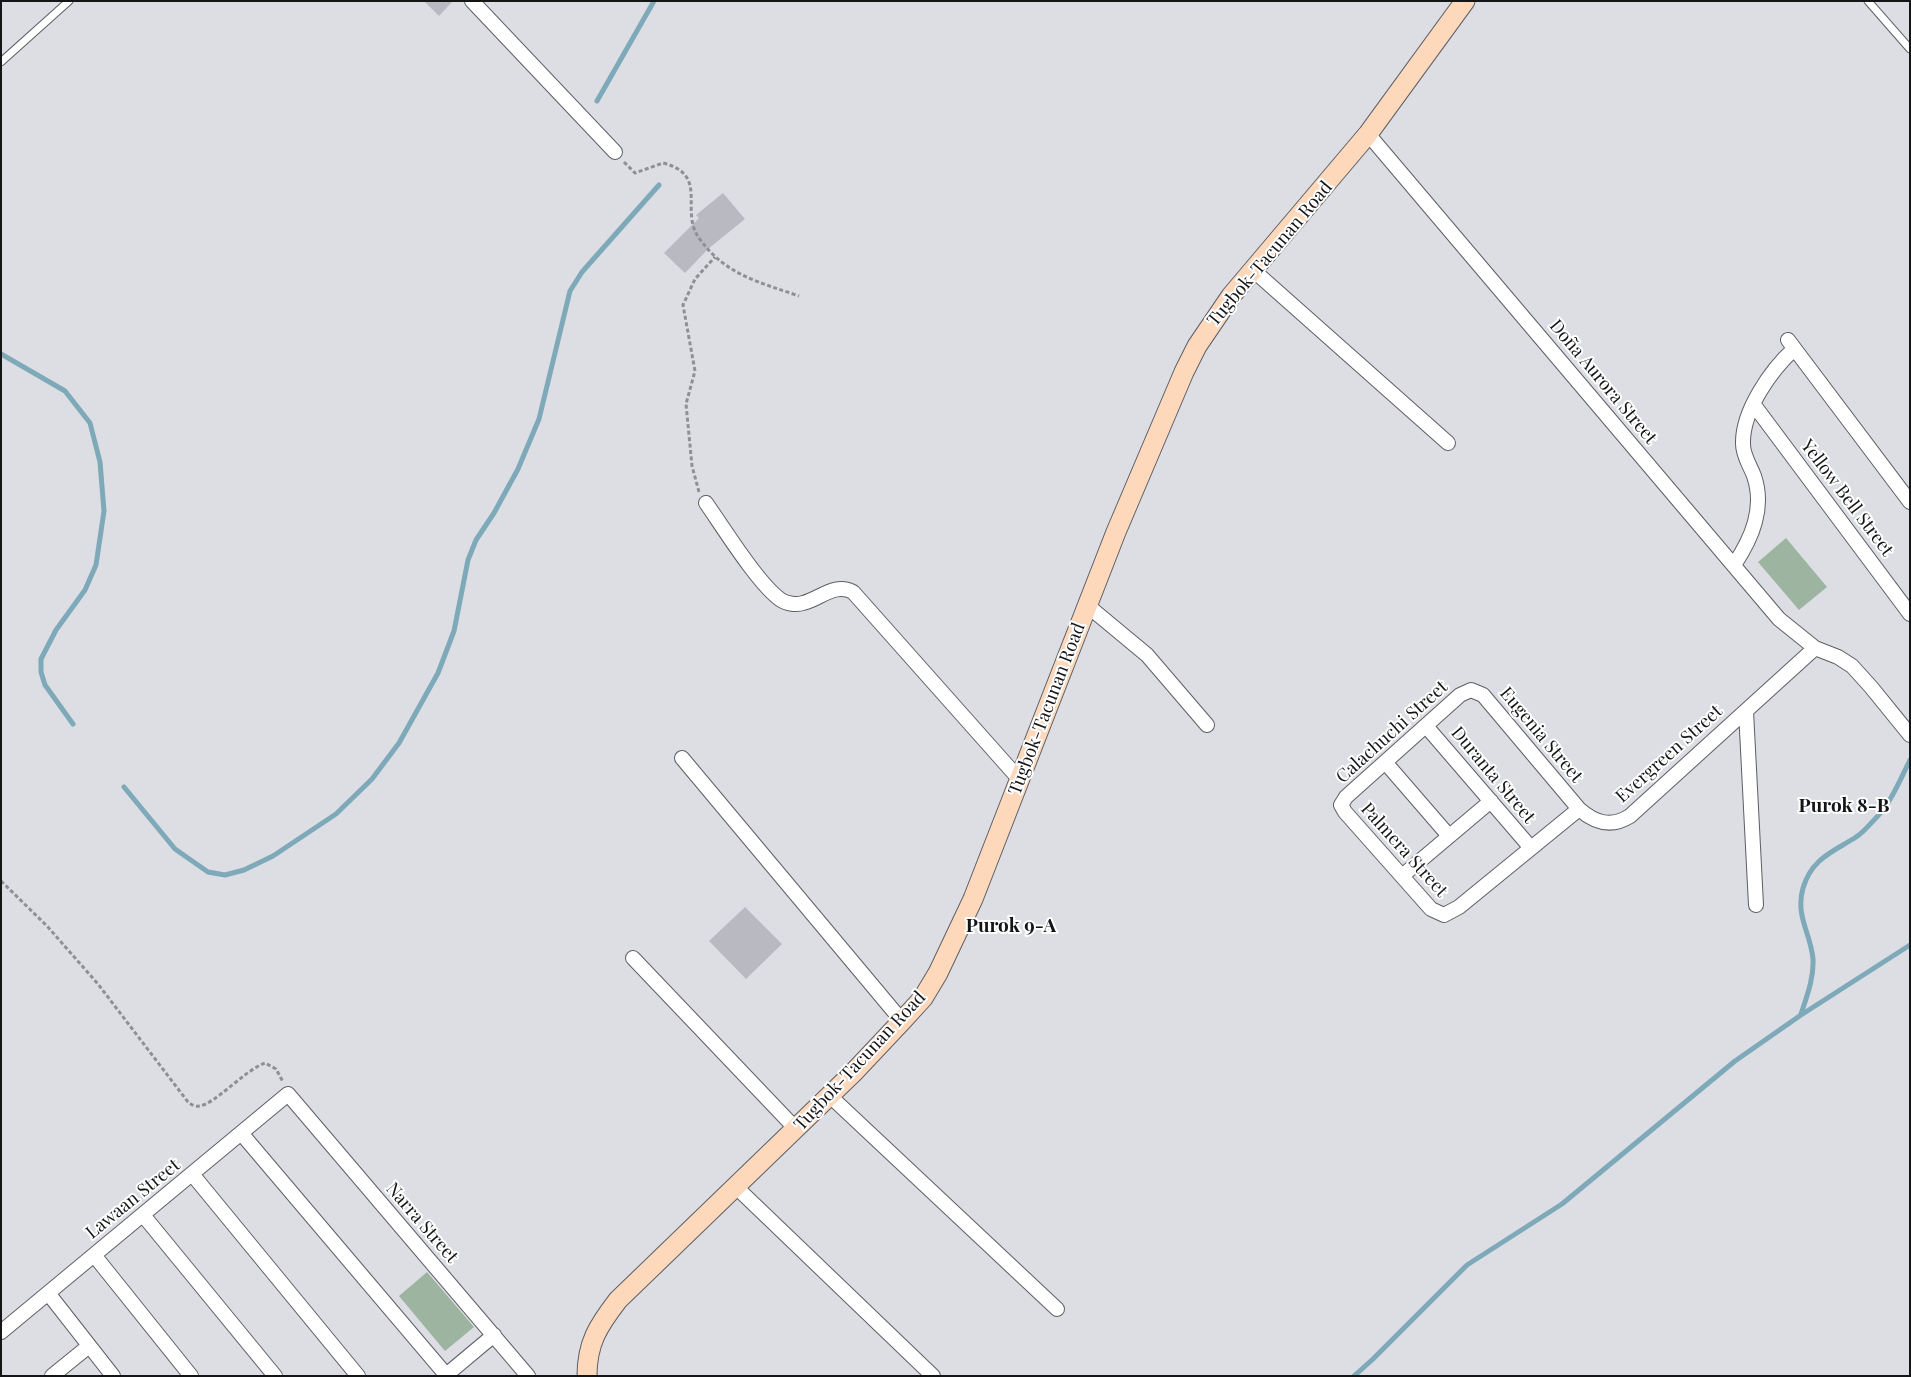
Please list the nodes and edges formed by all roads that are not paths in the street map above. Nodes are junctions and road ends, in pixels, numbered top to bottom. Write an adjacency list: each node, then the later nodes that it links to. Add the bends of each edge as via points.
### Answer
1 (69, 1): 6 (lane)
2 (472, 1): 8 (street)
3 (1464, 1): 7 (street, Tugbok-Tacunan Road)
4 (1868, 1): 5 (lane)
5 (1910, 50)
6 (1, 62)
7 (1368, 134): 9 (street, Tugbok-Tacunan Road); 14 (street, Doña Aurora Street)
8 (615, 152)
9 (1253, 270): 11 (street); 15 (street, Tugbok-Tacunan Road, via 1213,320 1184,372)
10 (1754, 405): 12 (street, via 1791,344); 14 (street, via 1742,445 1754,476 1759,504 1752,535); 16 (street, Yellow Bell Street)
11 (1448, 443)
12 (1910, 502)
13 (706, 503): 25 (street, via 782,601 802,603 835,589 846,588 853,592)
14 (1734, 565): 17 (street, Doña Aurora Street, via 1789,629)
15 (1088, 606): 20 (street, via 1147,655); 25 (street, Tugbok-Tacunan Road)
16 (1910, 614)
17 (1815, 648): 19 (street, Evergreen Street); 22 (street, Doña Aurora Street, via 1852,666)
18 (1471, 690): 21 (street, Calachuchi Street, via 1460,695); 28 (street, Eugenia Street, via 1483,695)
19 (1746, 711): 28 (street, Evergreen Street, via 1619,823 1599,822); 32 (street)
20 (1207, 725)
21 (1426, 726): 24 (street, Calachuchi Street); 26 (street, Duranta Street)
22 (1910, 735)
23 (682, 758): 34 (street)
24 (1385, 762): 27 (street, Calachuchi Street); 29 (street)
25 (1020, 780): 34 (street, Tugbok-Tacunan Road, via 953,945 923,998)
26 (1490, 801): 29 (street); 30 (street, Duranta Street)
27 (1341, 805): 31 (street, Palmera Street)
28 (1579, 809): 30 (street)
29 (1449, 836): 31 (street)
30 (1531, 848): 31 (street, Palmera Street, via 1452,913 1444,915 1431,909)
31 (1402, 876)
32 (1756, 905)
33 (633, 958): 37 (street)
34 (902, 1021): 36 (street, Tugbok-Tacunan Road)
35 (288, 1094): 38 (street, Lawaan Street); 46 (street, Narra Street)
36 (830, 1096): 37 (street, Tugbok-Tacunan Road); 44 (street)
37 (796, 1129): 40 (street, Tugbok-Tacunan Road)
38 (241, 1133): 39 (street, Lawaan Street); 49 (street)
39 (192, 1174): 41 (street, Lawaan Street); 54 (street)
40 (736, 1187): 56 (street, Tugbok-Tacunan Road, via 605,1316 588,1355); 57 (street)
41 (143, 1214): 42 (street, Lawaan Street); 53 (street)
42 (94, 1255): 43 (street, Lawaan Street); 52 (street)
43 (48, 1293): 45 (street, Lawaan Street); 47 (street)
44 (1057, 1309)
45 (1, 1332)
46 (494, 1335): 48 (street, Narra Street); 49 (street)
47 (89, 1346): 50 (street); 51 (street)
48 (518, 1369): 55 (street, Narra Street)
49 (446, 1375)
50 (52, 1376)
51 (113, 1376)
52 (191, 1376)
53 (275, 1376)
54 (358, 1376)
55 (528, 1376)
56 (587, 1376)
57 (933, 1376)

